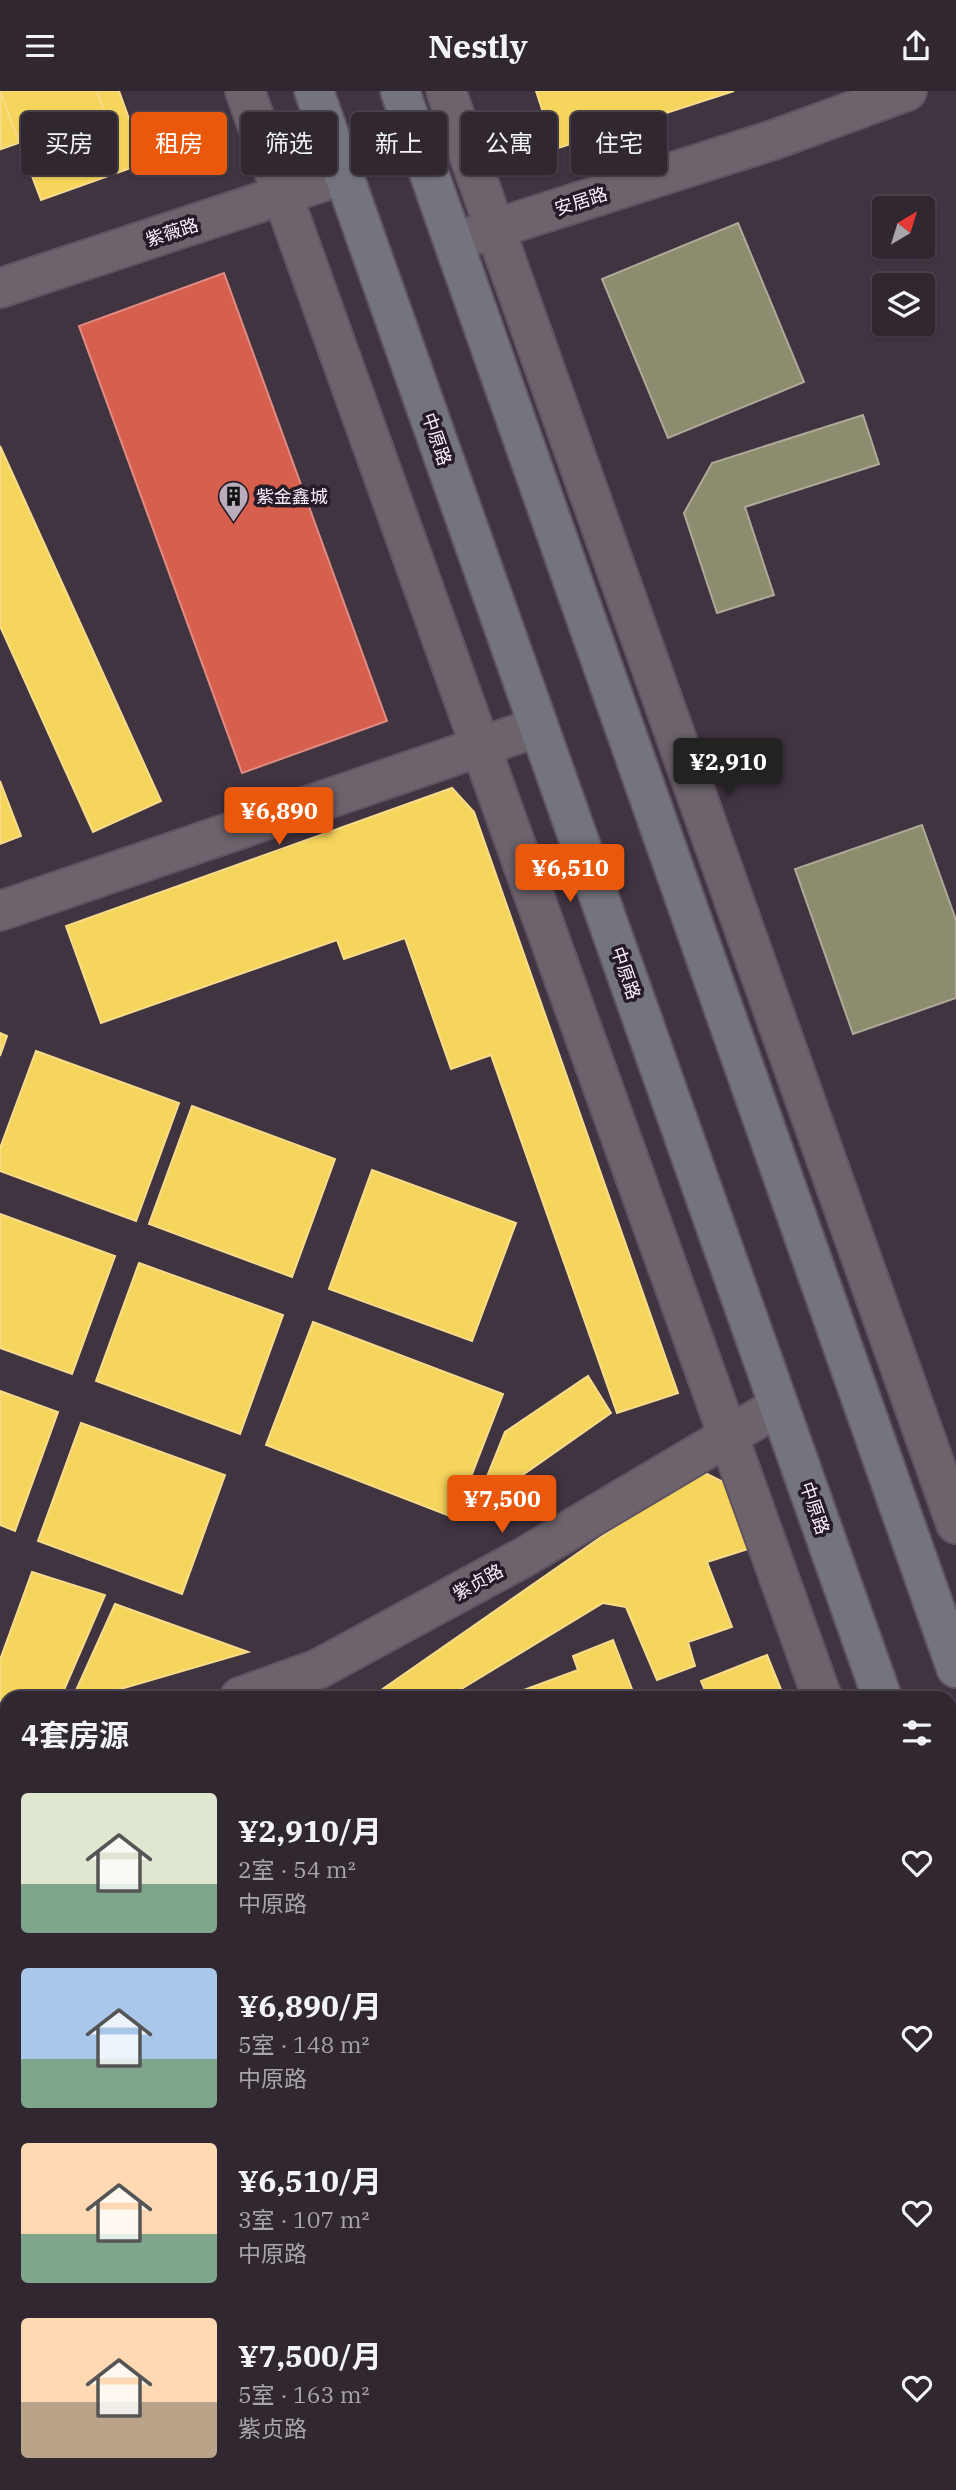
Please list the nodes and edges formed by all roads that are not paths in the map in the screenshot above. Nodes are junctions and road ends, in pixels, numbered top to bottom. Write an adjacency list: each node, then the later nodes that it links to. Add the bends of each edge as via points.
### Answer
1 (245, 91): 7 (street)
2 (314, 91): 6 (main road, 中原路)
3 (400, 91): 9 (main road)
4 (446, 91): 8 (street)
5 (907, 91): 8 (street, 安居路)
6 (344, 175): 7 (street, 紫薇路); 11 (main road, 中原路)
7 (281, 196): 10 (street, 紫薇路); 12 (street)
8 (494, 229): 9 (street, 安居路); 16 (street)
9 (453, 242): 17 (main road)
10 (0, 288)
11 (538, 726): 12 (street); 14 (main road, 中原路)
12 (480, 747): 13 (street); 15 (street)
13 (0, 911)
14 (779, 1406): 15 (street, 紫贞路); 20 (main road, 中原路)
15 (727, 1435): 18 (street, 紫贞路, via 526,1556 318,1669); 19 (street)
16 (956, 1524)
17 (956, 1668)
18 (257, 1691)
19 (820, 1691)
20 (880, 1691)

